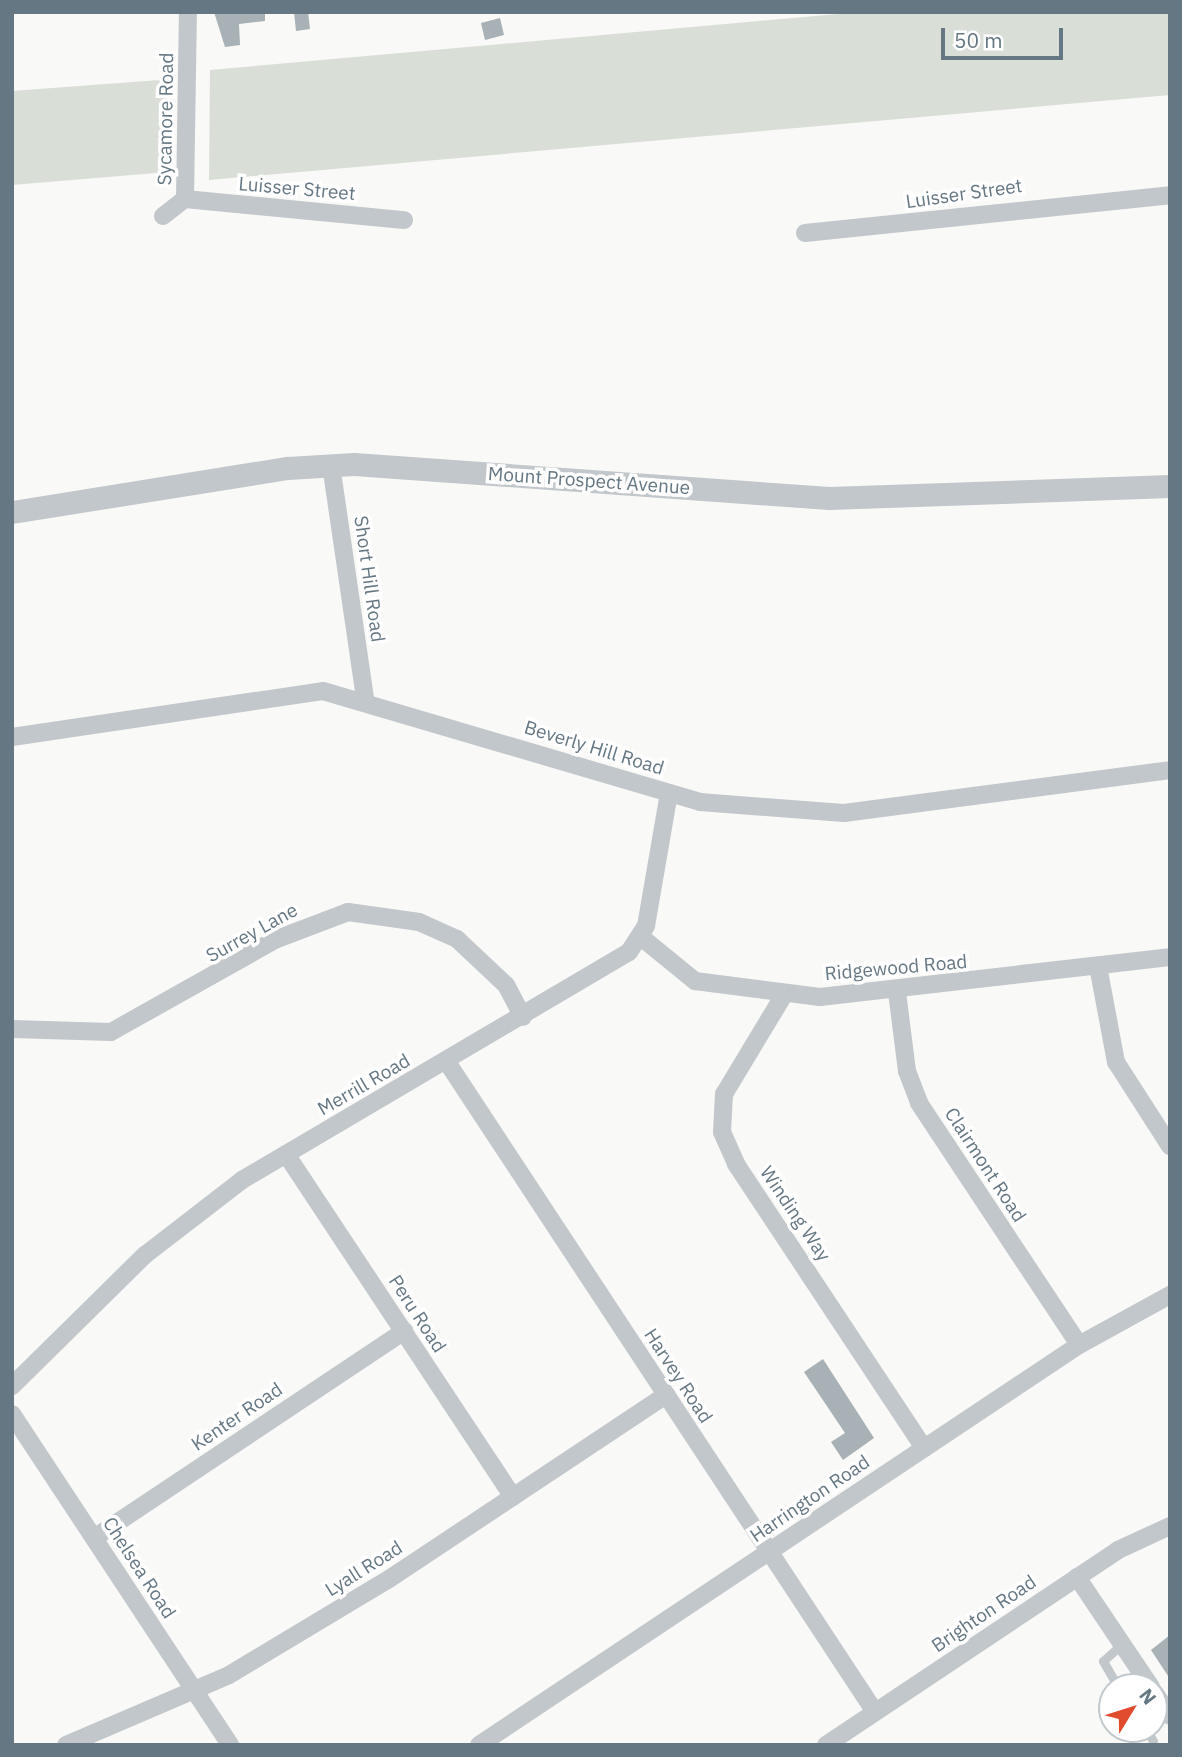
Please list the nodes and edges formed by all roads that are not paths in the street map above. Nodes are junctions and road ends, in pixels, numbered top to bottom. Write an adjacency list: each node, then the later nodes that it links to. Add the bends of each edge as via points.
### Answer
1 (188, 12): 3 (street, Sycamore Road)
2 (1170, 195): 6 (street, Luisser Street)
3 (185, 199): 4 (street, Sycamore Road); 5 (street, Luisser Street)
4 (163, 216)
5 (404, 220)
6 (805, 233)
7 (331, 465): 8 (street, Mount Prospect Avenue, via 829,498); 9 (street, Mount Prospect Avenue); 10 (street, Short Hill Road)
8 (1170, 486)
9 (12, 512)
10 (365, 699): 11 (street, Beverly Hill Road, via 339,692 290,694); 13 (street, Beverly Hill Road)
11 (12, 737)
12 (1170, 770): 13 (street, Beverly Hill Road, via 844,813 700,802)
13 (669, 793): 14 (street)
14 (641, 937): 18 (street, Ridgewood Road, via 695,981); 19 (street, Merrill Road, via 616,962)
15 (1170, 957): 16 (street, Ridgewood Road)
16 (1098, 966): 17 (street, Ridgewood Road); 22 (street, via 1115,1062)
17 (897, 992): 18 (street, Ridgewood Road); 26 (street, Clairmont Road, via 907,1071 919,1103)
18 (785, 993): 30 (street, Winding Way, via 724,1094 722,1132 736,1164)
19 (523, 1017): 20 (street, Surrey Lane, via 506,985 457,939 407,919 348,912 277,939 111,1032); 21 (street, Merrill Road)
20 (12, 1030)
21 (447, 1062): 23 (street, Merrill Road); 28 (street, Harvey Road)
22 (1170, 1146)
23 (286, 1154): 25 (street, Peru Road); 27 (street, Merrill Road, via 145,1255)
24 (1170, 1295): 26 (street, Harrington Road)
25 (404, 1331): 31 (street, Peru Road); 33 (street, Kenter Road)
26 (1079, 1345): 30 (street, Harrington Road)
27 (12, 1386)
28 (666, 1395): 31 (street, Lyall Road); 34 (street, Harvey Road)
29 (12, 1414): 33 (street, Chelsea Road)
30 (924, 1448): 34 (street, Harrington Road)
31 (513, 1497): 39 (street, Lyall Road, via 389,1579)
32 (1170, 1525): 35 (street, Brighton Road)
33 (94, 1538): 39 (street, Chelsea Road)
34 (769, 1552): 40 (street, Harvey Road); 43 (street, Harrington Road)
35 (1077, 1577): 36 (street); 40 (street, Brighton Road)
36 (1122, 1644): 37 (lane, via 1103,1661); 38 (street)
37 (1110, 1673)
38 (1142, 1673)
39 (194, 1691): 41 (street, Lyall Road); 42 (street, Chelsea Road)
40 (875, 1712): 44 (street, Brighton Road)
41 (66, 1745)
42 (230, 1745)
43 (479, 1745)
44 (826, 1745)

